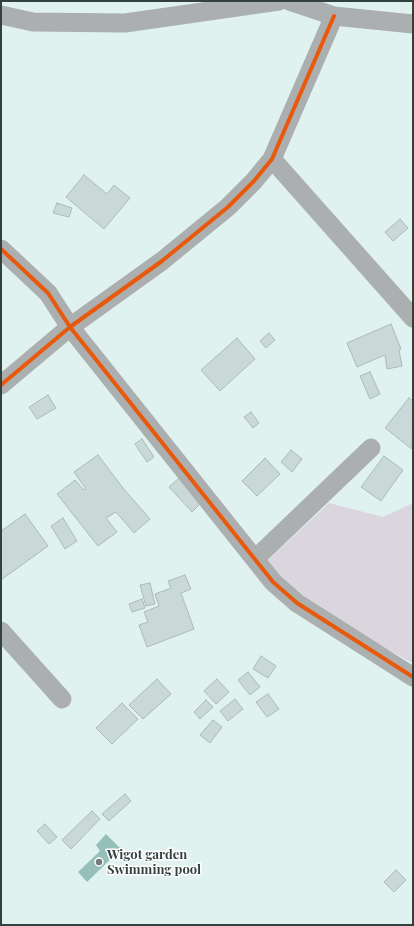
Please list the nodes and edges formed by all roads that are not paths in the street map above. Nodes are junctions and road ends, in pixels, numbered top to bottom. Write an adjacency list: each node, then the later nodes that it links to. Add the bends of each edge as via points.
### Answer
1 (279, 1): 3 (street, via 125,23 33,22)
2 (289, 1): 4 (street)
3 (1, 15)
4 (334, 16): 5 (street); 6 (street)
5 (413, 24)
6 (272, 158): 8 (street); 9 (street, via 228,207 162,261)
7 (1, 249): 9 (street, via 48,293)
8 (413, 318)
9 (70, 327): 10 (street); 12 (street)
10 (1, 385)
11 (371, 448): 12 (street)
12 (255, 559): 14 (street, via 273,582 297,604)
13 (1, 631): 15 (street)
14 (413, 677)
15 (62, 698)

